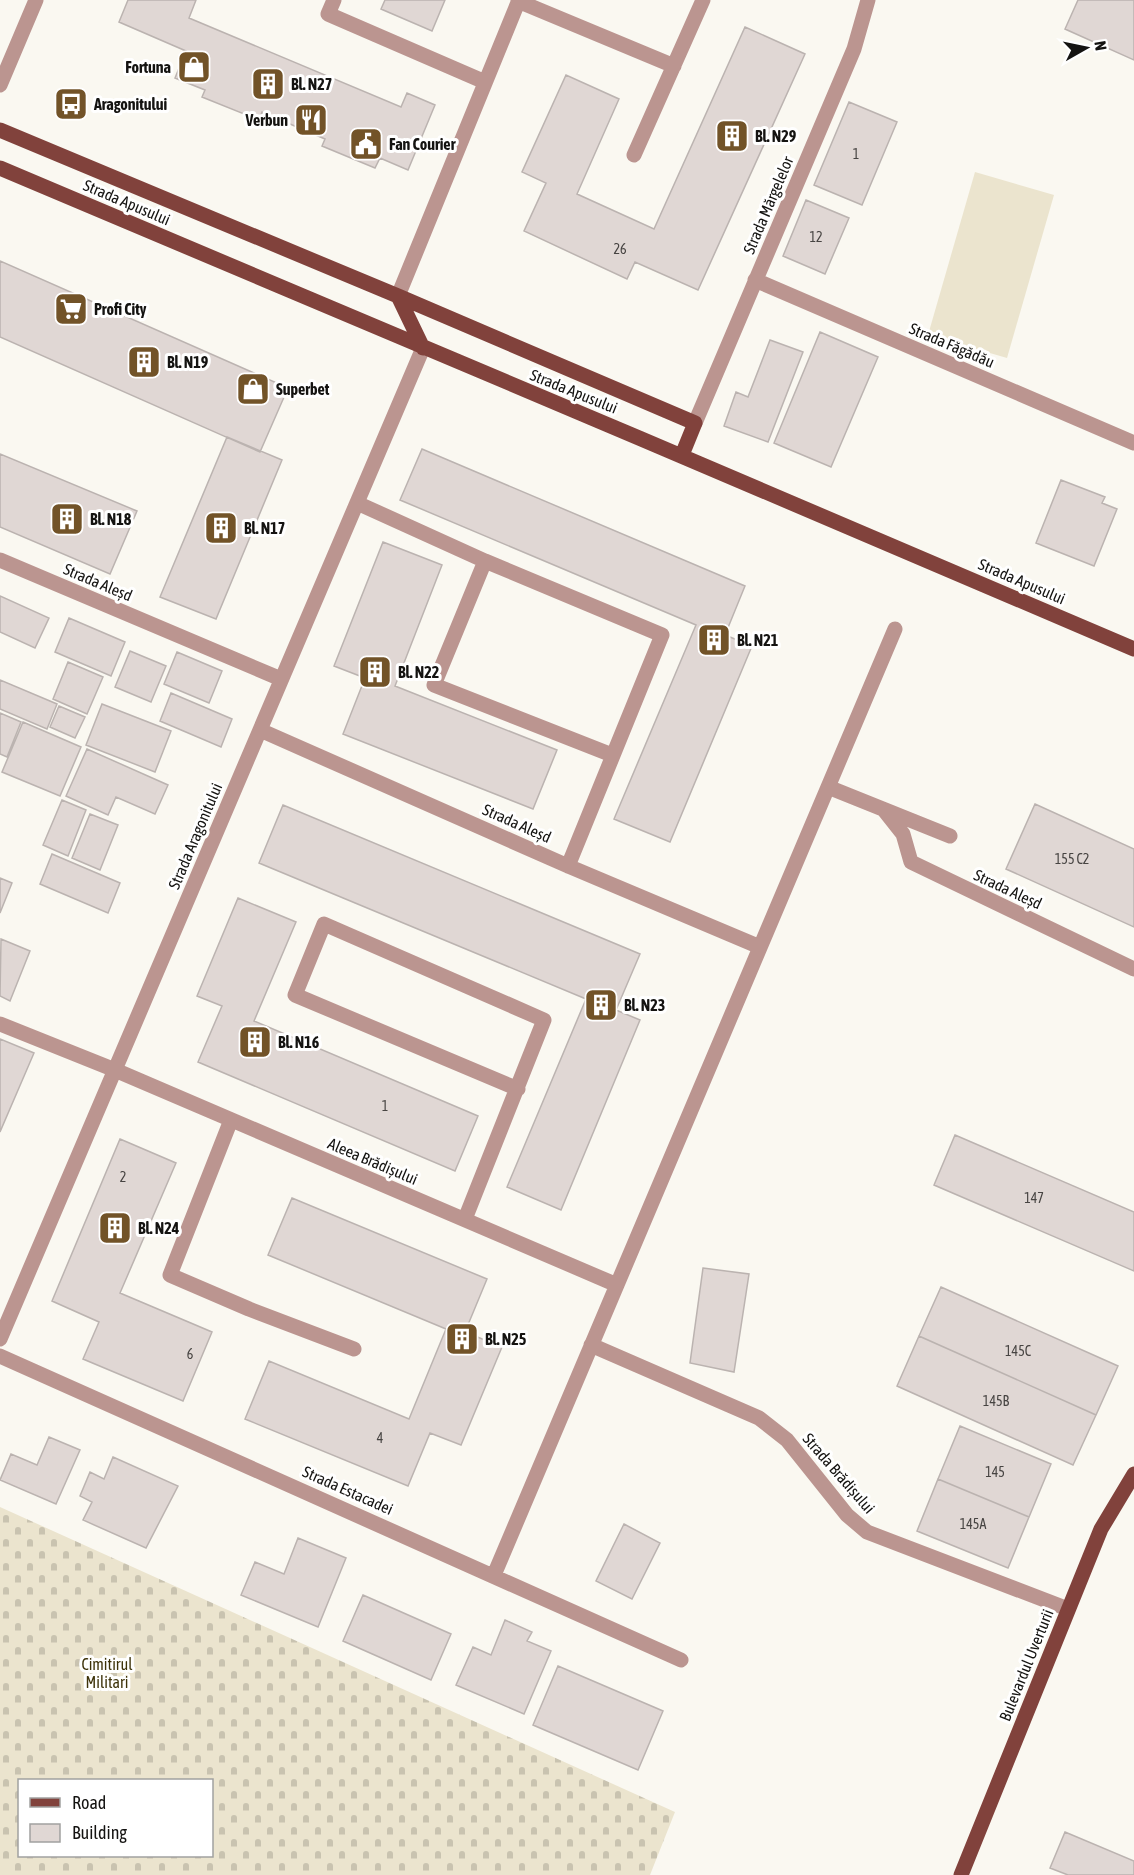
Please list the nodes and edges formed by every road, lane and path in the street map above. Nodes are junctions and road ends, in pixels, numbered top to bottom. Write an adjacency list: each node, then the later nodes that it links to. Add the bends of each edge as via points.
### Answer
1 (36, 0): 8 (street)
2 (334, 0): 7 (street, via 328,14)
3 (519, 0): 6 (street); 7 (street)
4 (703, 0): 6 (street)
5 (868, 0): 12 (street, Strada Mărgelelor, via 854,48)
6 (674, 66): 10 (street)
7 (485, 82): 13 (street)
8 (0, 85)
9 (0, 130): 13 (main road, Strada Apusului)
10 (634, 155)
11 (0, 168): 14 (main road, Strada Apusului)
12 (756, 280): 15 (street, Strada Mărgelelor); 16 (street, Strada Făgădău)
13 (398, 296): 14 (main road); 15 (main road, Strada Apusului)
14 (423, 348): 17 (main road, Strada Apusului); 18 (street, Strada Aragonitului)
15 (695, 423): 17 (main road)
16 (1134, 443)
17 (682, 455): 22 (main road, Strada Apusului)
18 (357, 503): 20 (street); 23 (street, Strada Aragonitului)
19 (0, 560): 23 (street, Strada Aleșd)
20 (485, 561): 25 (street, via 662,635); 25 (street, via 435,685)
21 (895, 629): 26 (street)
22 (1134, 649)
23 (282, 679): 24 (street, Strada Aragonitului)
24 (260, 729): 29 (street, Strada Aleșd); 33 (street, Strada Aragonitului)
25 (612, 756): 29 (street)
26 (828, 787): 27 (street, Strada Aleșd); 30 (street)
27 (884, 810): 28 (street); 31 (street, Strada Aleșd, via 903,834 911,862)
28 (950, 836)
29 (568, 866): 30 (street, Strada Aleșd)
30 (760, 947): 37 (street)
31 (1134, 969)
32 (0, 1024): 33 (street, Aleea Brădișului)
33 (115, 1070): 35 (street, Aleea Brădișului); 38 (street, Strada Aragonitului)
34 (518, 1089): 34 (street, via 544,1020 324,924 295,995); 36 (street)
35 (231, 1120): 36 (street, Aleea Brădișului); 40 (street, via 170,1275)
36 (465, 1219): 37 (street, Aleea Brădișului)
37 (617, 1285): 39 (street)
38 (0, 1339)
39 (591, 1345): 43 (street); 44 (street, Strada Brădișului, via 759,1418 787,1440 847,1515 867,1532)
40 (354, 1349)
41 (0, 1356): 43 (street, Strada Estacadei)
42 (1134, 1474): 44 (main road, Bulevardul Uverturii, via 1101,1529)
43 (494, 1575): 45 (street, Strada Estacadei)
44 (1068, 1609): 46 (main road, Bulevardul Uverturii)
45 (681, 1659)
46 (961, 1875)

